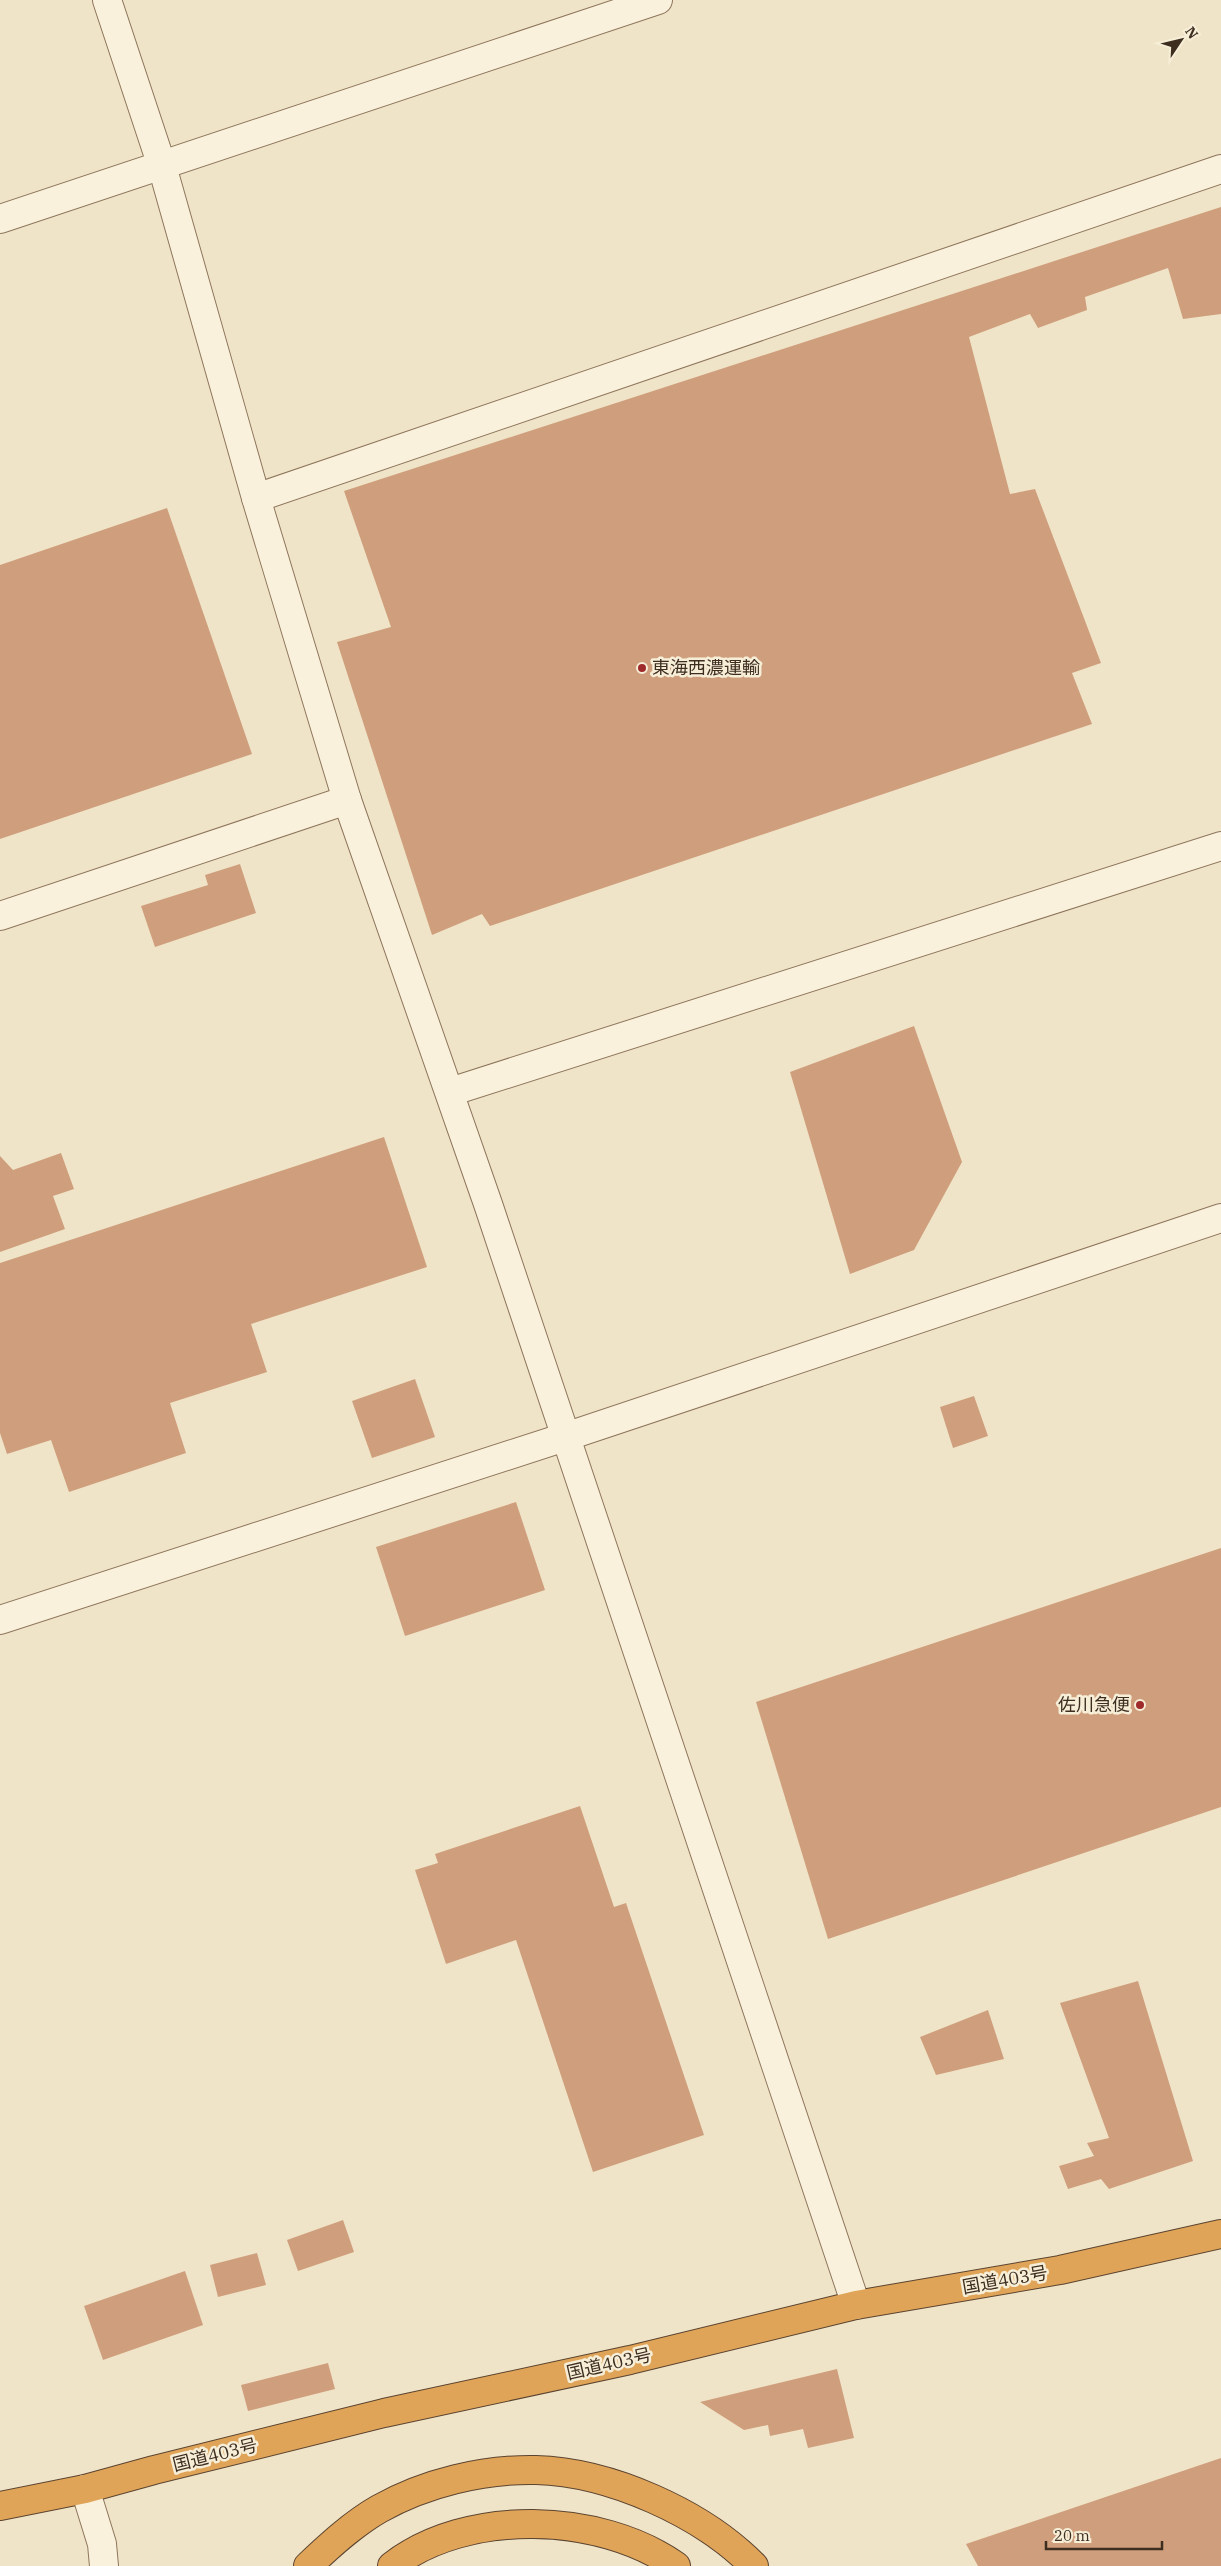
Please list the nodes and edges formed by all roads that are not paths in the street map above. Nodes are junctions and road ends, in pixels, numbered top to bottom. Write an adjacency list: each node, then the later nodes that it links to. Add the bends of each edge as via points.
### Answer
1 (107, 0): 3 (street)
2 (658, 0): 3 (street)
3 (162, 166): 5 (street); 6 (street)
4 (1221, 169): 6 (street)
5 (0, 220)
6 (256, 498): 7 (street)
7 (347, 800): 9 (street); 10 (street)
8 (1221, 846): 10 (street)
9 (0, 916)
10 (450, 1092): 12 (street)
11 (1221, 1218): 12 (street)
12 (565, 1437): 13 (street); 15 (street)
13 (0, 1620)
14 (1221, 2234): 15 (highway, 国道403号, via 1060,2270)
15 (856, 2305): 16 (highway, 国道403号, via 630,2360 384,2413)
16 (86, 2489): 17 (highway, 国道403号); 18 (street, via 102,2544)
17 (0, 2506)
18 (104, 2566)
19 (308, 2566): 22 (highway, via 336,2540 379,2509 429,2488 481,2474 536,2470 585,2477 644,2495 692,2518)
20 (392, 2566): 21 (highway, via 449,2536 511,2524 558,2524 614,2536)
21 (676, 2566)
22 (754, 2566)

